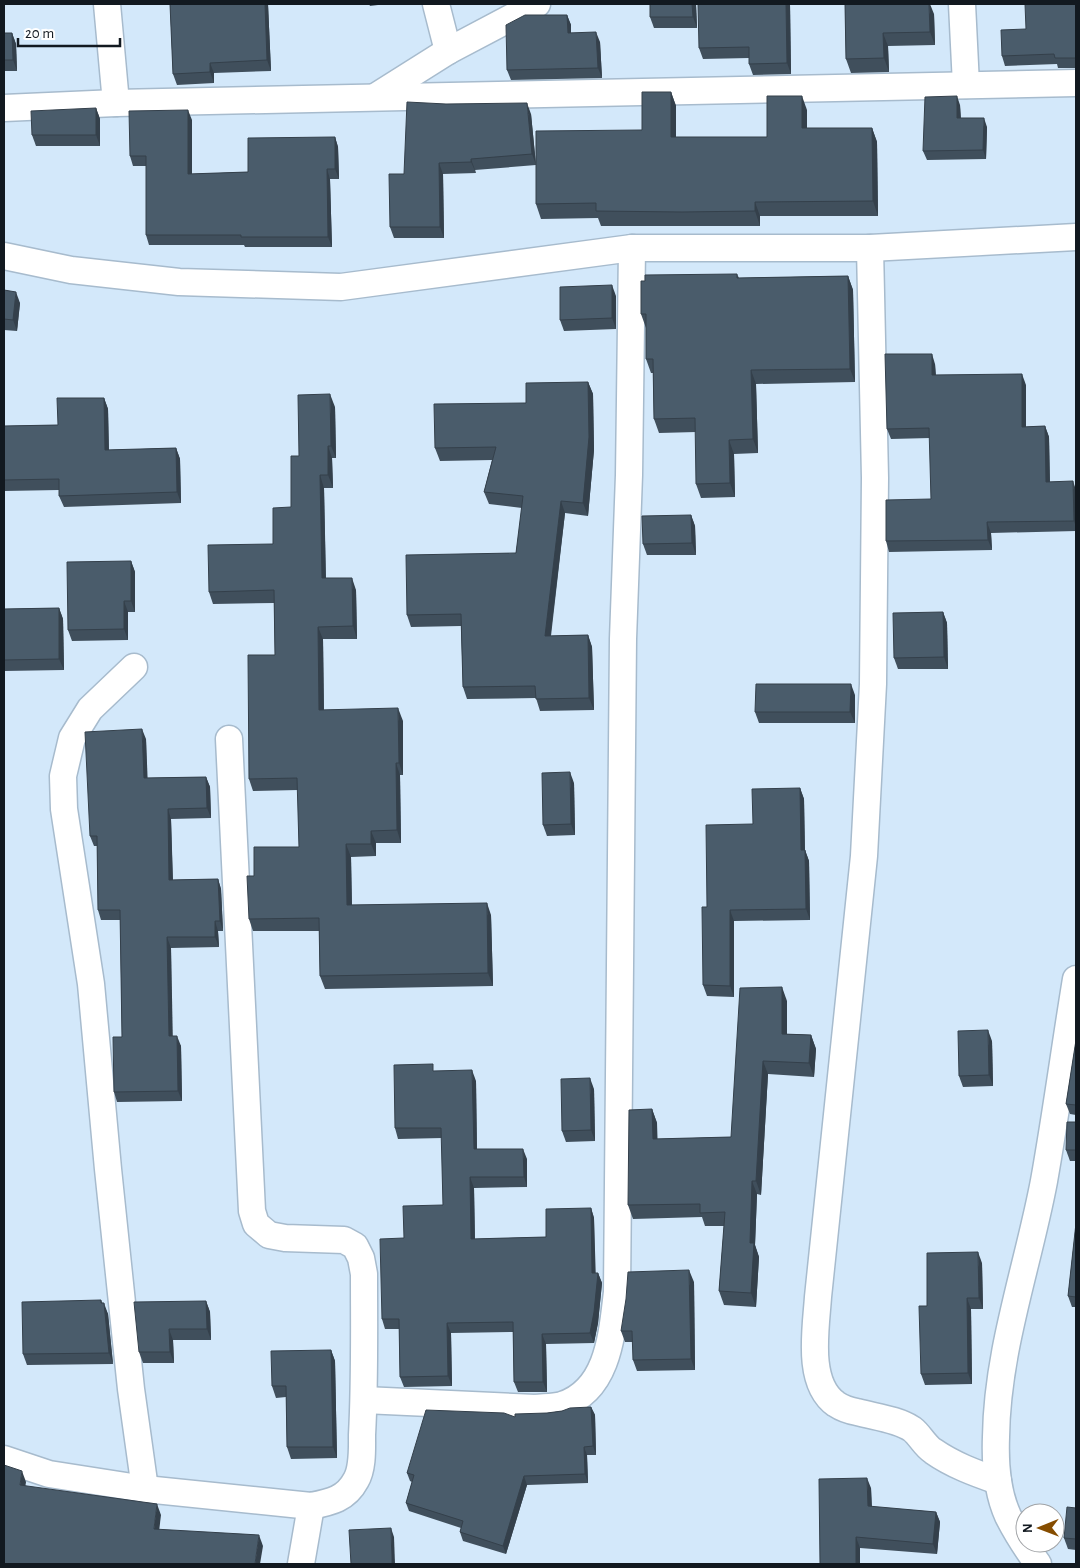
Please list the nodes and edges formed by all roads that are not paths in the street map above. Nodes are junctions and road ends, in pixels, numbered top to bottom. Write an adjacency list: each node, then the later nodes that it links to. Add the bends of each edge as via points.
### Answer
1 (107, 4): 9 (street)
2 (436, 4): 5 (street)
3 (537, 4): 5 (street)
4 (962, 4): 7 (street)
5 (448, 51): 8 (street)
6 (1076, 83): 7 (street)
7 (966, 85): 8 (street)
8 (375, 97): 9 (street)
9 (116, 103): 10 (street)
10 (4, 108)
11 (1076, 237): 13 (street)
12 (632, 248): 13 (street); 14 (street, via 342,287 179,282 71,270); 18 (street, via 629,475 622,639 617,1292 611,1337 600,1374 586,1393 562,1405 535,1408)
13 (870, 248): 20 (street, via 875,478 873,684 864,856 818,1297 817,1373 824,1391 836,1404 912,1429 931,1450 957,1466)
14 (4, 256)
15 (134, 667): 21 (street, via 90,709 72,738 62,776 64,809 91,984 131,1389)
16 (229, 739): 18 (street, via 252,1211 256,1224 269,1235 344,1240 355,1246 364,1274)
17 (1076, 978): 20 (street, via 1044,1182 1000,1380 995,1455)
18 (364, 1400): 22 (street, via 361,1464 357,1479 349,1491 335,1501)
19 (4, 1459): 21 (street, via 48,1474)
20 (998, 1481): 24 (street, via 1008,1515)
21 (145, 1489): 22 (street)
22 (312, 1506): 23 (street)
23 (301, 1564)
24 (1038, 1564)

